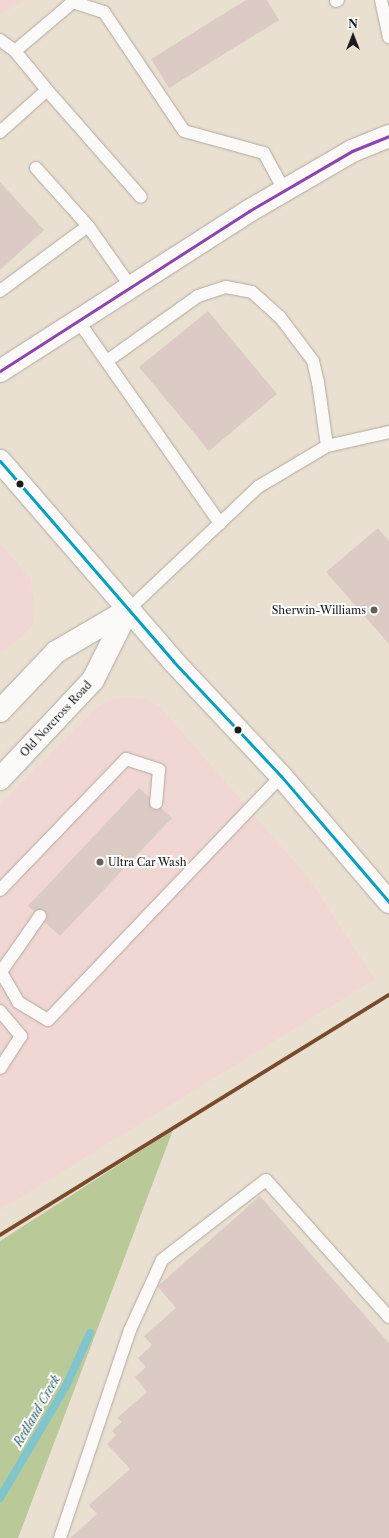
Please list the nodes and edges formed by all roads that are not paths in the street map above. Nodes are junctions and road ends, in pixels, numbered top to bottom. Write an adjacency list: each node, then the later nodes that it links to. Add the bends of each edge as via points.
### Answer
1 (381, 0): 2 (lane)
2 (389, 38)
3 (0, 40): 4 (lane)
4 (15, 51): 5 (lane); 9 (lane, via 73,2 104,12 184,131 264,153)
5 (47, 90): 6 (lane); 10 (lane)
6 (0, 132)
7 (389, 136): 9 (main road, via 352,151)
8 (36, 168): 11 (lane)
9 (284, 190): 12 (main road)
10 (141, 197)
11 (88, 226): 12 (lane); 13 (lane)
12 (130, 287): 14 (main road)
13 (0, 291)
14 (79, 322): 15 (lane); 16 (main road)
15 (107, 361): 18 (lane, via 198,296 226,287 252,292 280,317 312,361 321,397); 20 (lane)
16 (0, 371)
17 (389, 432): 18 (lane)
18 (327, 446): 20 (lane, via 258,487)
19 (0, 461): 21 (main road)
20 (220, 523): 21 (lane)
21 (128, 610): 22 (main road, via 56,652); 23 (main road); 24 (main road, Old Norcross Road, via 93,680)
22 (0, 711)
23 (281, 776): 27 (main road); 28 (lane, via 48,1020 18,1002 1,972)
24 (0, 779)
25 (156, 803): 26 (lane, via 159,770 126,759)
26 (0, 890)
27 (384, 897)
28 (40, 916)
29 (0, 1011): 30 (lane, via 21,1036)
30 (0, 1068)
31 (389, 1317): 32 (lane, via 266,1180 162,1260 130,1330)
32 (60, 1538)

